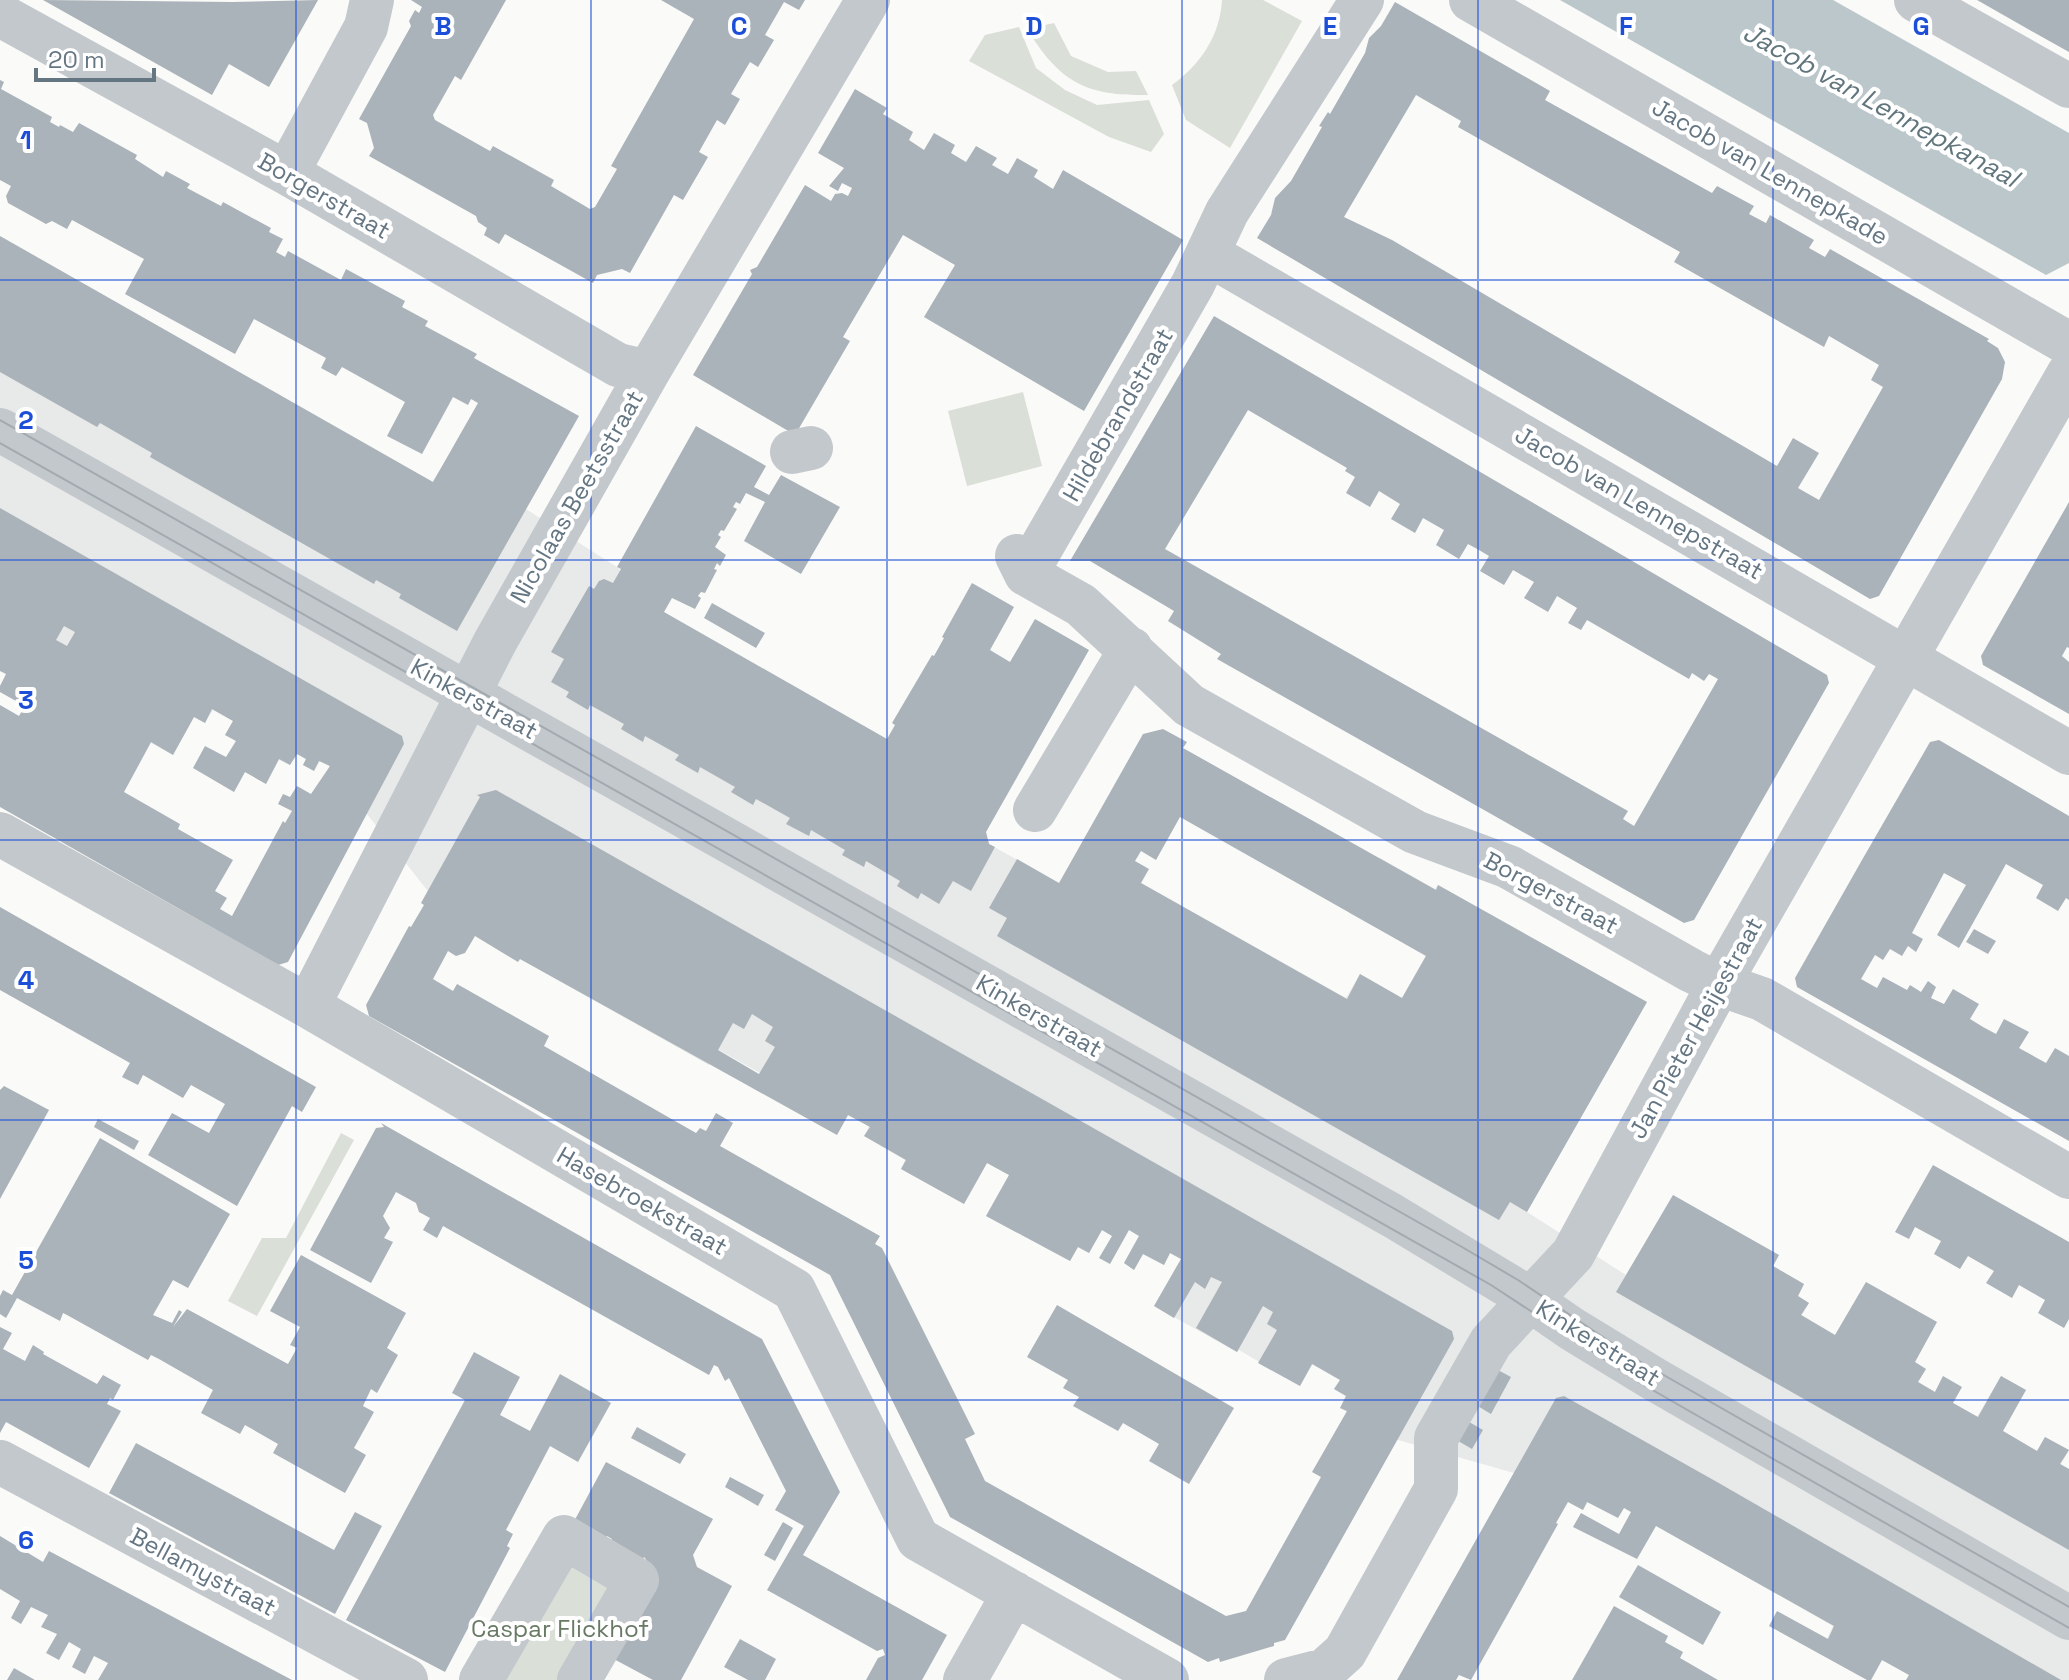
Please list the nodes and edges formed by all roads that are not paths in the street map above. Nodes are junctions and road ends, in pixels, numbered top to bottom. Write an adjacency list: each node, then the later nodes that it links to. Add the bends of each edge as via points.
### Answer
1 (372, 0): 8 (street, via 366,27)
2 (868, 0): 11 (street, Nicolaas Beetsstraat)
3 (1362, 0): 9 (street, Hildebrandstraat, via 1227,212)
4 (1471, 0): 10 (street, Jacob van Lennepkade)
5 (1916, 0): 7 (street)
6 (0, 15): 8 (street, Borgerstraat)
7 (2069, 86)
8 (287, 173): 11 (street, Borgerstraat, via 618,365)
9 (1208, 254): 14 (street, Hildebrandstraat); 16 (street, Jacob van Lennepstraat)
10 (2069, 344)
11 (648, 372): 17 (street, Nicolaas Beetsstraat)
12 (2069, 373): 16 (street, Jan Pieter Heijestraat)
13 (0, 430): 17 (street, Kinkerstraat)
14 (1022, 565): 15 (street, Borgerstraat, via 1081,605)
15 (1131, 649): 19 (street); 21 (street, Borgerstraat, via 1189,705 1415,832 1509,867)
16 (1906, 657): 18 (street, Jacob van Lennepstraat); 21 (street, Jan Pieter Heijestraat)
17 (468, 696): 22 (street, Nicolaas Beetsstraat); 24 (street, Kinkerstraat, via 1383,1210)
18 (2069, 753)
19 (1035, 810)
20 (0, 834): 22 (street, Hasebroekstraat)
21 (1719, 984): 23 (street, Borgerstraat, via 1762,999); 24 (street, Jan Pieter Heijestraat, via 1573,1254)
22 (308, 1006): 26 (street, Hasebroekstraat, via 794,1290 918,1539)
23 (2069, 1177)
24 (1531, 1301): 27 (street, Kinkerstraat, via 1654,1379); 28 (street, Jan Pieter Heijestraat, via 1491,1342 1442,1425 1436,1438 1436,1489 1345,1652)
25 (0, 1462): 29 (street, Bellamystraat)
26 (1014, 1593): 32 (street); 33 (street, Hasebroekstraat)
27 (2069, 1618)
28 (1313, 1677)
29 (406, 1680)
30 (481, 1680): 31 (street, via 564,1537 637,1580)
31 (579, 1680)
32 (965, 1680)
33 (1167, 1680)

